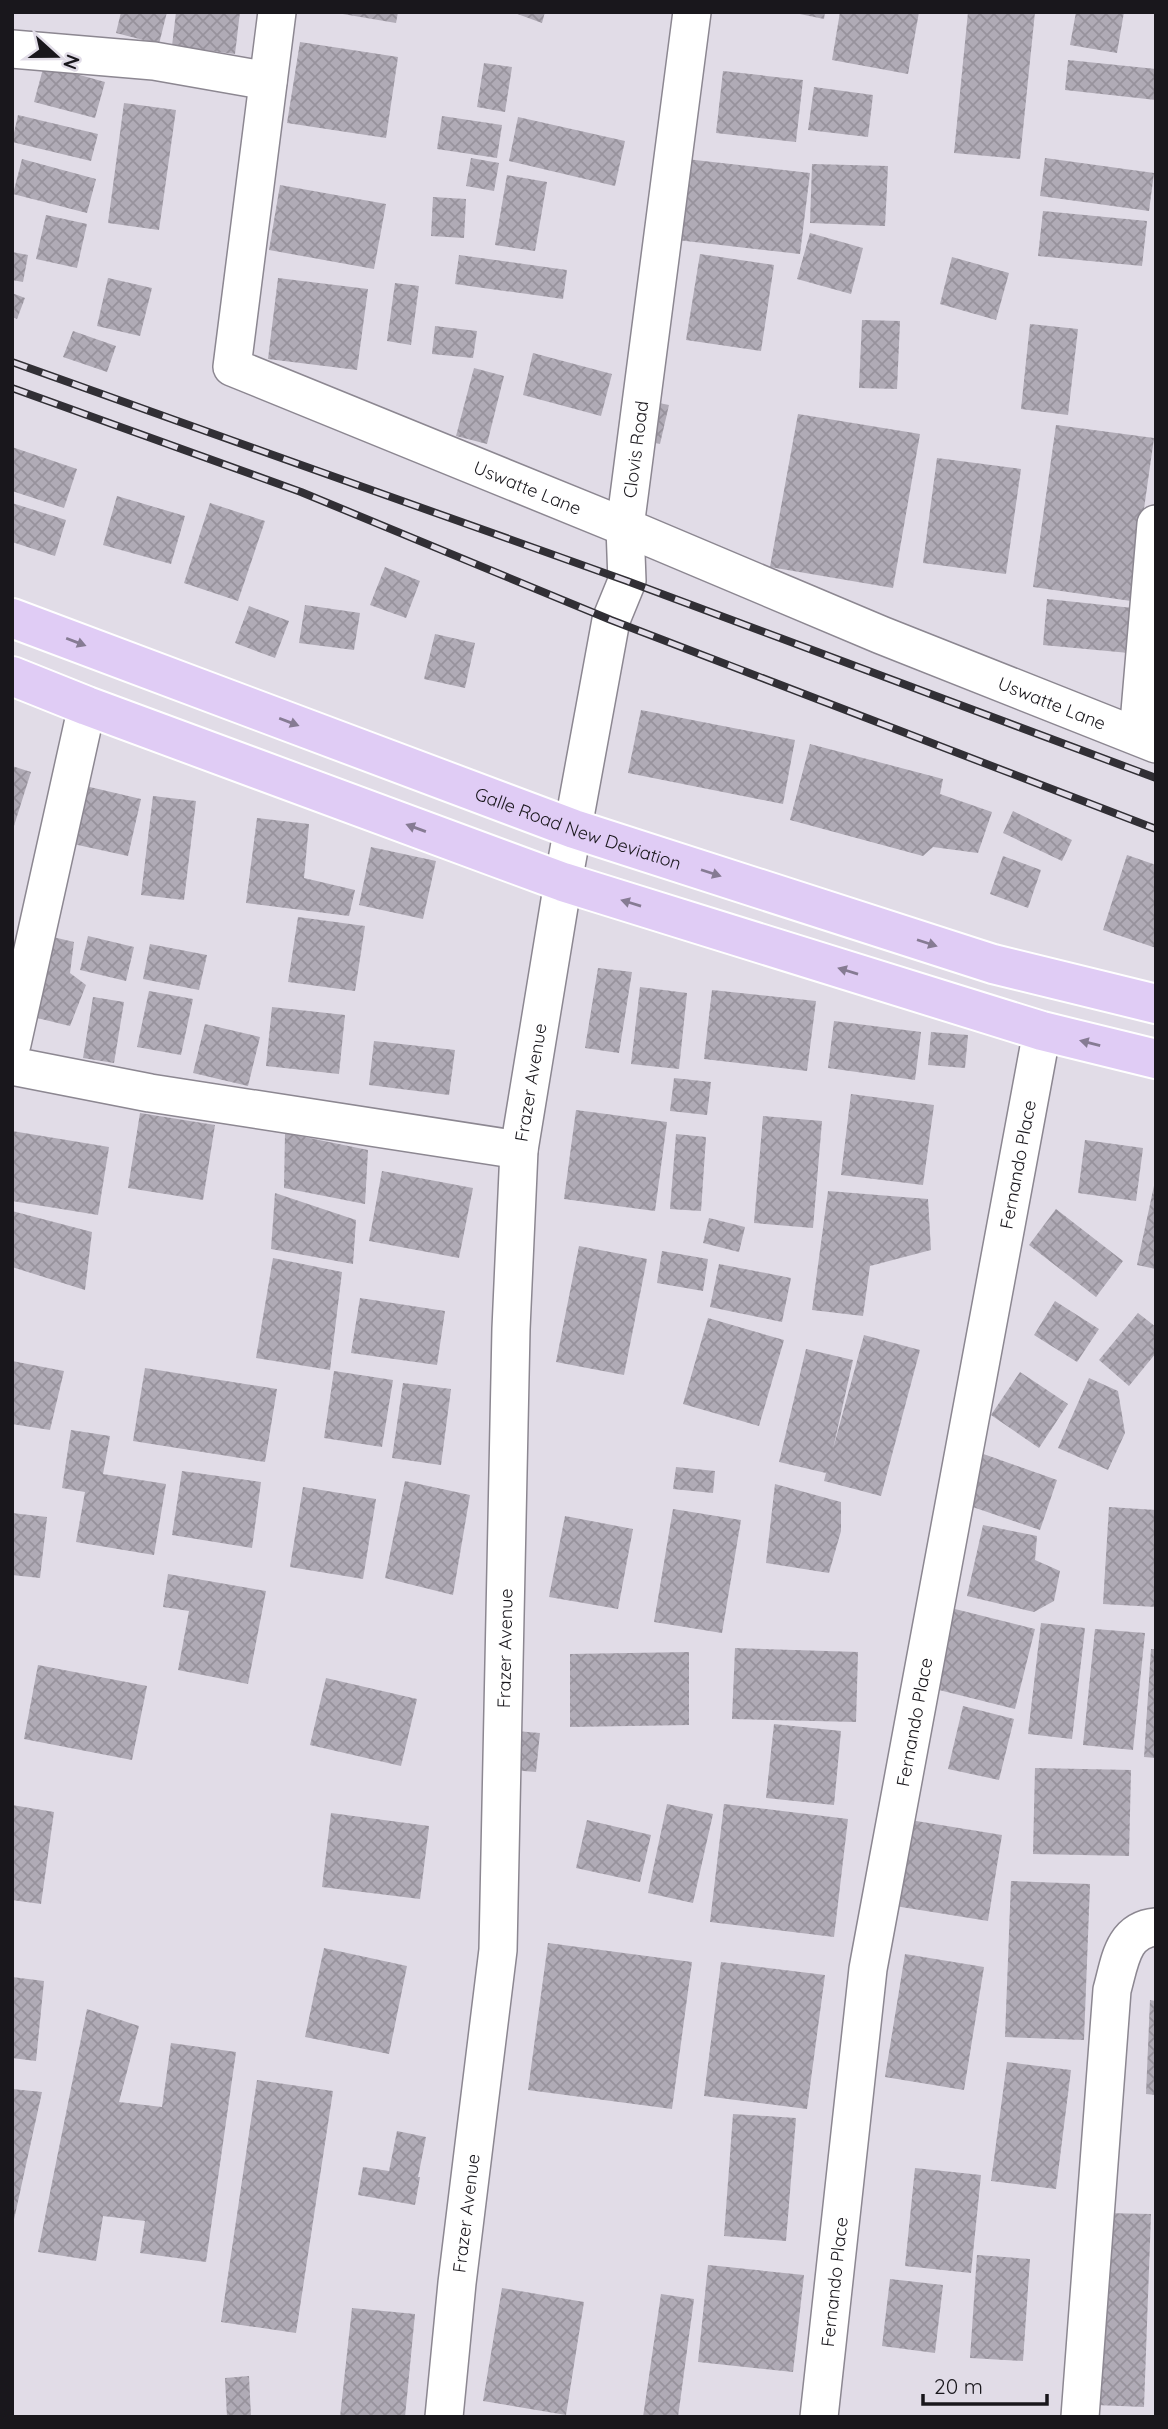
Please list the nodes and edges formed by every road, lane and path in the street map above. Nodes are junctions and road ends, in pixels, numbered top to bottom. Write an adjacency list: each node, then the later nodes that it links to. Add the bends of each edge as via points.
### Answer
1 (277, 12): 4 (street, Uswatte Lane)
2 (692, 12): 6 (street, Clovis Road)
3 (12, 48): 4 (street, via 155,61)
4 (268, 81): 6 (street, Uswatte Lane, via 232,367)
5 (1156, 524): 10 (street)
6 (625, 527): 10 (street, Uswatte Lane, via 881,635); 11 (street, Clovis Road, via 627,581 611,620)
7 (12, 618): 11 (main road, Galle Road New Deviation, one-way to 11)
8 (12, 676): 9 (main road)
9 (87, 706): 12 (main road, one-way to 9); 15 (street)
10 (1147, 739)
11 (574, 829): 12 (street, Clovis Road); 13 (main road, Galle Road New Deviation, one-way to 13, via 993,964)
12 (563, 882): 14 (main road, one-way to 12); 18 (street, Frazer Avenue)
13 (1156, 1004)
14 (1042, 1031): 16 (main road, one-way to 14); 21 (street, Fernando Place, via 868,1969)
15 (12, 1044)
16 (1156, 1059)
17 (12, 1066): 18 (street, via 150,1093)
18 (519, 1150): 20 (street, Frazer Avenue, via 510,1329 498,1950)
19 (1156, 1927): 22 (street, via 1129,1938 1112,1990)
20 (444, 2417)
21 (819, 2417)
22 (1080, 2417)

